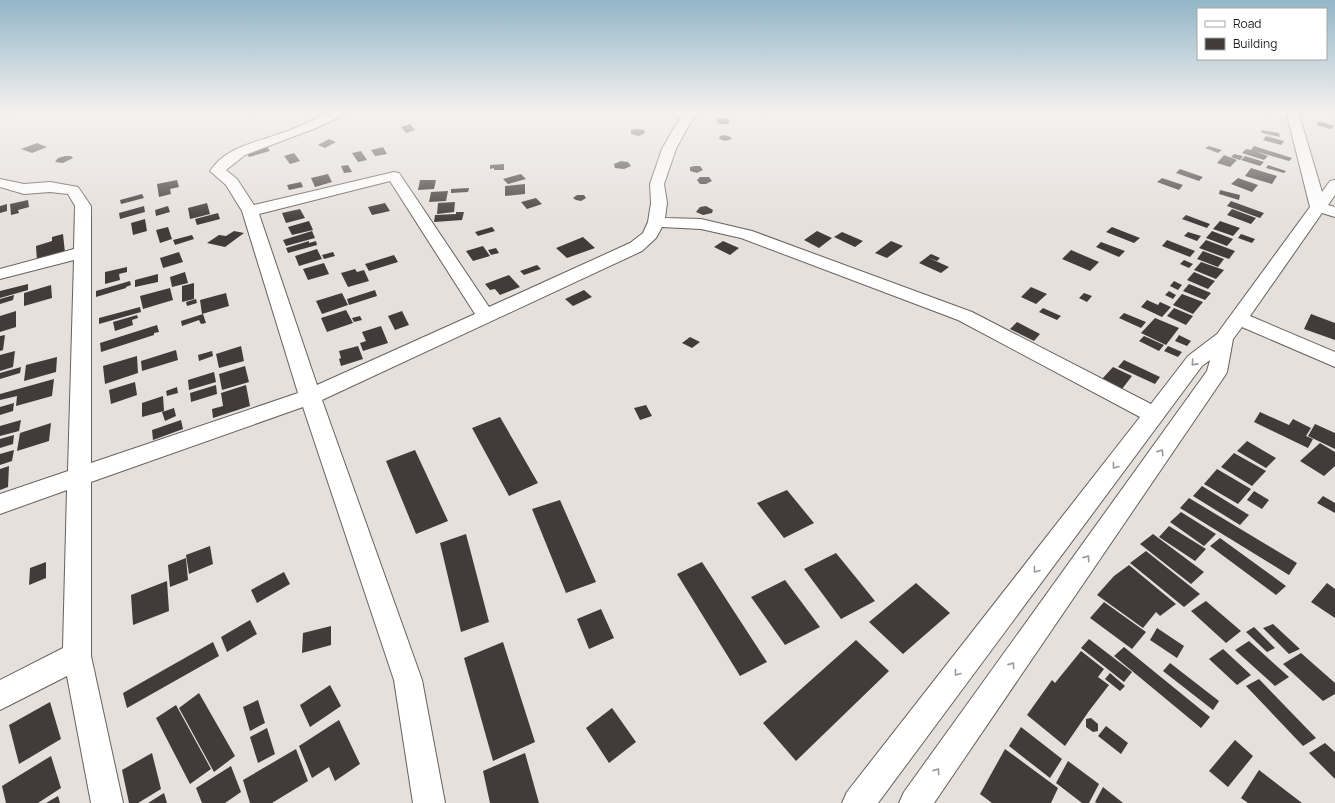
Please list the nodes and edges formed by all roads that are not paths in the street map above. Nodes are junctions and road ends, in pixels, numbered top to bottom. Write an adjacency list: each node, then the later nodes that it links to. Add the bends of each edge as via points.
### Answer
1 (246, 148): 7 (street, via 226,160 217,171 232,182)
2 (669, 148): 9 (street, via 656,184 659,202)
3 (1302, 148): 6 (street)
4 (0, 183): 10 (street, via 24,189 50,187 73,190 83,206)
5 (1335, 184): 6 (street)
6 (1318, 207): 8 (street); 13 (street)
7 (250, 212): 12 (street, via 394,176); 16 (street)
8 (1335, 212)
9 (656, 222): 12 (street, via 650,235 636,247); 17 (street, via 701,224 746,234 965,316)
10 (83, 252): 11 (street); 18 (street)
11 (0, 274)
12 (486, 317): 16 (street)
13 (1238, 318): 14 (street); 15 (street)
14 (1224, 338): 17 (street, one-way to 17, via 1195,361); 25 (street, one-way to 14, via 1217,372)
15 (1335, 360)
16 (310, 397): 18 (street); 23 (street, via 408,680)
17 (1154, 415): 24 (street, one-way to 24)
18 (80, 478): 19 (street); 20 (street)
19 (0, 504)
20 (77, 656): 21 (street); 22 (street)
21 (0, 695)
22 (107, 803)
23 (430, 803)
24 (858, 803)
25 (915, 803)

